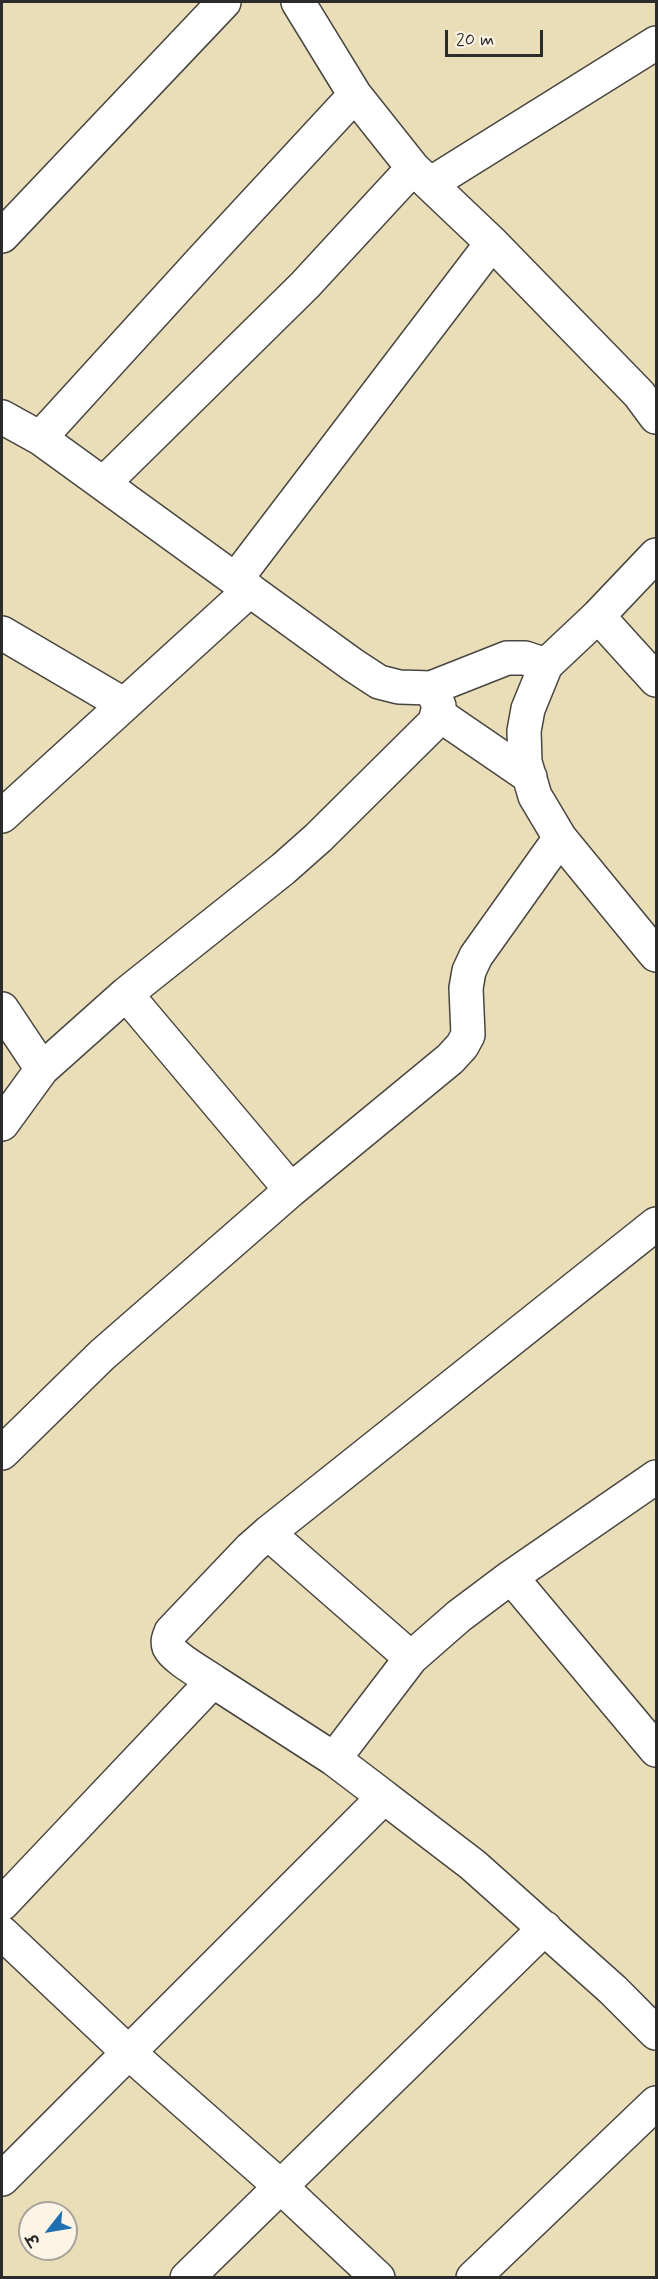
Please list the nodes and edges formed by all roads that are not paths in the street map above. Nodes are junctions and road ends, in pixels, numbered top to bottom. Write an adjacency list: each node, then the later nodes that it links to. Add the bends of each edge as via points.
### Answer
1 (224, 2): 6 (street)
2 (298, 2): 4 (street)
3 (657, 43): 5 (street)
4 (356, 95): 5 (street); 10 (street)
5 (422, 176): 7 (street); 11 (street)
6 (2, 236)
7 (492, 243): 9 (street); 13 (street)
8 (2, 417): 10 (street)
9 (657, 417)
10 (40, 438): 11 (street)
11 (104, 483): 13 (street)
12 (657, 555): 14 (street)
13 (243, 585): 18 (street, via 379,682); 19 (street)
14 (598, 616): 16 (street); 17 (street)
15 (2, 633): 19 (street)
16 (546, 665): 18 (street, via 525,658 507,658); 20 (street, via 528,709 524,731 525,762)
17 (657, 680)
18 (435, 701): 20 (street); 24 (street, via 435,722 318,838)
19 (123, 704): 21 (street)
20 (530, 777): 22 (street, via 535,796)
21 (2, 816)
22 (560, 838): 23 (street); 28 (street, via 476,956 466,988 468,1035 462,1046)
23 (657, 956)
24 (126, 994): 26 (street); 28 (street)
25 (2, 1009): 26 (street)
26 (42, 1069): 27 (street)
27 (2, 1125)
28 (291, 1190): 30 (street, via 102,1354)
29 (657, 1224): 32 (street)
30 (2, 1453)
31 (657, 1477): 33 (street)
32 (268, 1533): 34 (street); 35 (street, via 168,1639 174,1653)
33 (511, 1577): 34 (street); 36 (street)
34 (411, 1658): 37 (street)
35 (213, 1681): 37 (street); 39 (street)
36 (657, 1750)
37 (334, 1759): 38 (street)
38 (384, 1797): 40 (street, via 473,1865); 43 (street)
39 (2, 1904)
40 (545, 1928): 42 (street); 46 (street)
41 (2, 1933): 43 (street)
42 (657, 2033)
43 (129, 2052): 45 (street); 46 (street)
44 (657, 2103): 49 (street)
45 (2, 2179)
46 (280, 2186): 47 (street); 48 (street)
47 (187, 2277)
48 (378, 2277)
49 (473, 2277)

